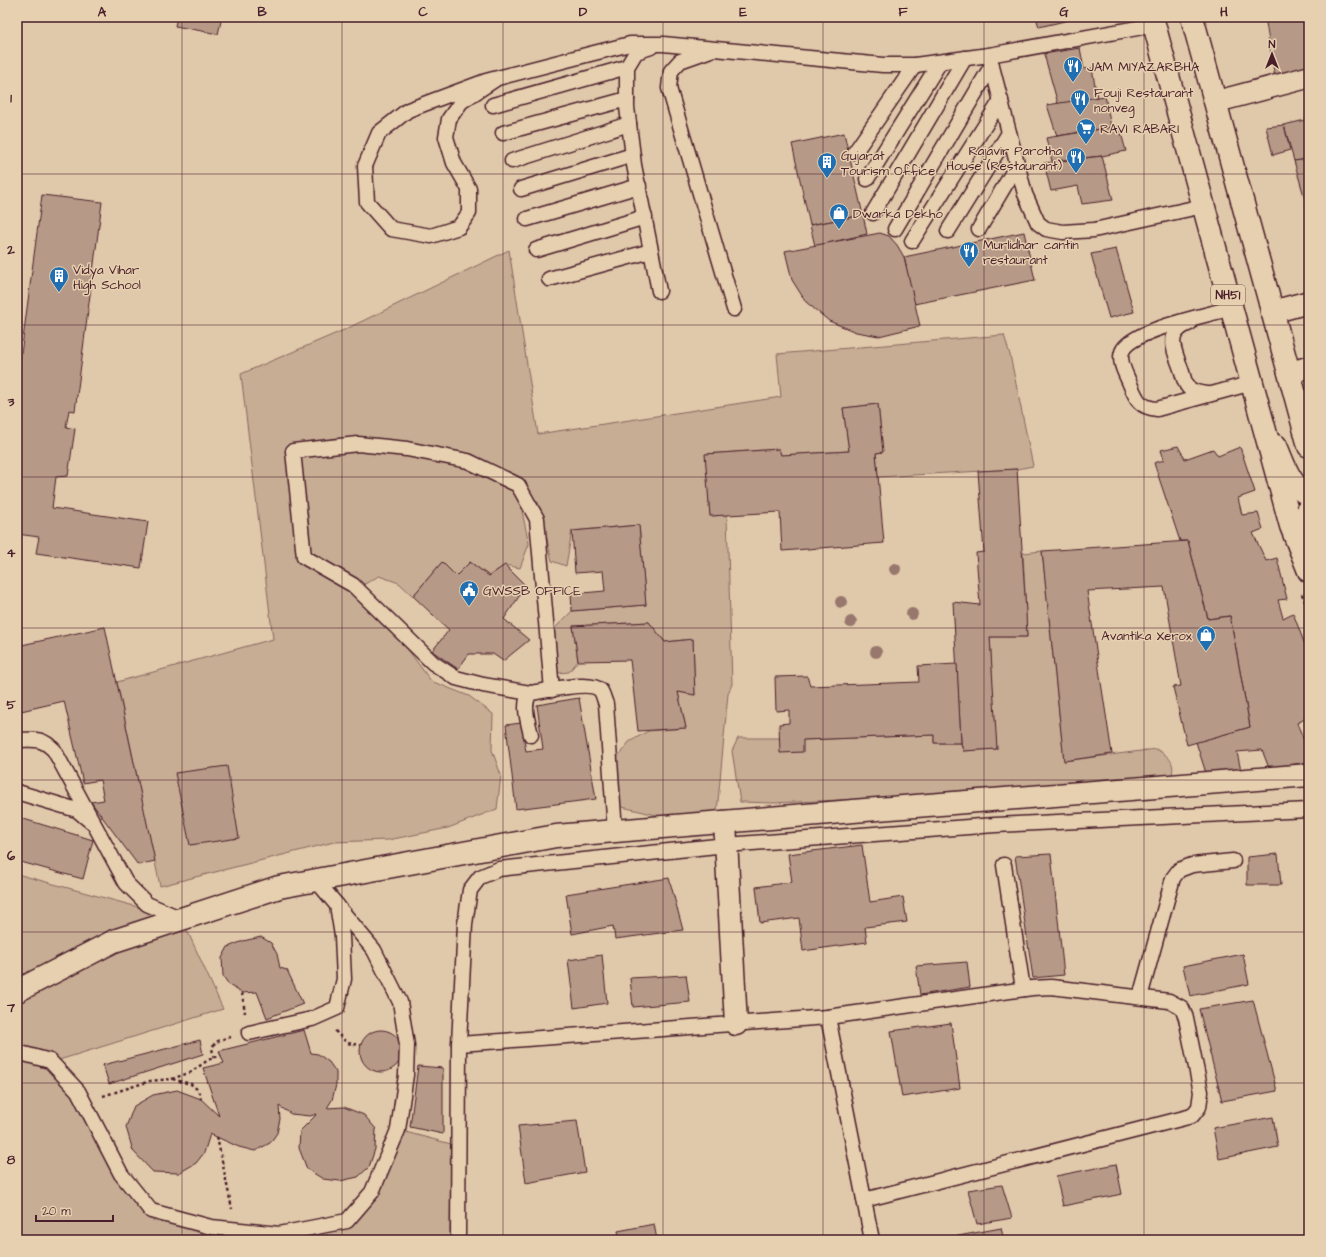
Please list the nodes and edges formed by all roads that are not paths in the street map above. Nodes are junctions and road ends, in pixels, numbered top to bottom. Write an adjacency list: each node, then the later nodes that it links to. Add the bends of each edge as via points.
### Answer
1 (1192, 17): 14 (main road, NH51)
2 (1153, 21): 6 (lane); 26 (main road, NH51)
3 (663, 44): 4 (lane); 9 (lane, via 636,52); 11 (lane, via 630,44)
4 (715, 48): 8 (lane, via 883,65); 39 (lane, via 680,61 671,71 669,88)
5 (965, 58): 6 (lane); 7 (lane); 27 (lane)
6 (990, 60): 13 (lane); 30 (lane)
7 (940, 62): 8 (lane); 23 (lane)
8 (915, 65): 19 (lane)
9 (627, 67): 12 (lane); 15 (lane)
10 (1309, 77): 14 (street)
11 (496, 79): 11 (lane, via 408,110 379,132 365,166 367,202 391,228 431,236 460,227 469,213 469,189 454,163 446,137 449,119 461,102)
12 (627, 98): 16 (lane); 17 (lane)
13 (1001, 100): 18 (lane); 33 (lane)
14 (1215, 102): 41 (main road, NH51)
15 (493, 105)
16 (629, 124): 20 (lane); 21 (lane)
17 (503, 132)
18 (1009, 133): 22 (lane); 32 (lane)
19 (855, 152)
20 (633, 155): 24 (lane); 25 (lane)
21 (512, 161)
22 (1017, 165): 26 (lane, via 1025,194 1038,223 1063,232 1094,230); 31 (lane)
23 (867, 179)
24 (639, 186): 28 (lane); 29 (lane)
25 (521, 189)
26 (1203, 206): 40 (main road, NH51)
27 (873, 213)
28 (645, 217): 34 (lane); 35 (lane)
29 (527, 219)
30 (895, 228)
31 (979, 228)
32 (948, 231)
33 (912, 241)
34 (536, 250)
35 (651, 251): 36 (lane); 37 (lane)
36 (549, 279)
37 (659, 291)
38 (1309, 302): 41 (main road)
39 (734, 309)
40 (1221, 311): 43 (main road, NH51); 44 (lane, via 1184,325 1175,333 1172,344 1187,386 1196,392); 44 (lane, via 1158,328 1130,342 1122,352 1121,360 1136,399 1146,408 1157,409)
41 (1272, 312): 42 (main road, NH51)
42 (1299, 370): 45 (main road, NH51)
43 (1252, 383): 44 (lane); 48 (main road, via 1291,480 1302,492); 51 (main road, NH51, via 1291,526)
44 (1210, 394)
45 (1296, 397): 46 (main road); 47 (main road, NH51)
46 (1309, 425)
47 (1309, 446)
48 (1309, 495)
49 (1309, 509): 50 (main road, via 1305,519)
50 (1309, 539)
51 (1309, 571)
52 (552, 690): 53 (lane); 53 (lane, via 537,519 518,485 468,461 407,450 358,444 293,451 304,556 353,585 433,663 456,678); 61 (lane, via 594,685 601,690 606,704)
53 (530, 693): 54 (lane, via 526,699 526,709)
54 (531, 735)
55 (17, 740): 60 (lane, via 46,742 54,750)
56 (1309, 775): 59 (main road)
57 (17, 792): 60 (lane, via 77,810)
58 (1309, 810): 62 (lane, via 995,826)
59 (725, 822): 61 (main road); 62 (main road)
60 (96, 828): 67 (lane, via 126,883 147,904)
61 (614, 831): 65 (main road, via 556,836)
62 (726, 845): 72 (main road); 74 (lane, via 499,869 480,877 470,890 465,924)
63 (1233, 861): 70 (lane, via 1192,865 1179,870 1173,878)
64 (1004, 865): 68 (lane)
65 (316, 880): 66 (lane); 67 (main road, via 279,887)
66 (337, 905): 73 (lane, via 342,936 344,979 337,1008 312,1019); 75 (lane, via 374,950 400,1002 407,1045 406,1075 398,1130 372,1192 347,1221 279,1234 211,1226 151,1211 121,1174 78,1091 50,1061)
67 (182, 918): 69 (main road, via 114,941)
68 (1023, 989): 70 (lane, via 1051,987); 71 (lane)
69 (17, 991)
70 (1140, 997): 76 (lane, via 1169,1000 1182,1008 1201,1092 1199,1107 1192,1116)
71 (828, 1017): 72 (lane); 76 (lane)
72 (736, 1024): 74 (lane)
73 (249, 1033)
74 (459, 1044): 77 (lane)
75 (17, 1052)
76 (864, 1200): 78 (lane)
77 (458, 1240)
78 (872, 1240)

